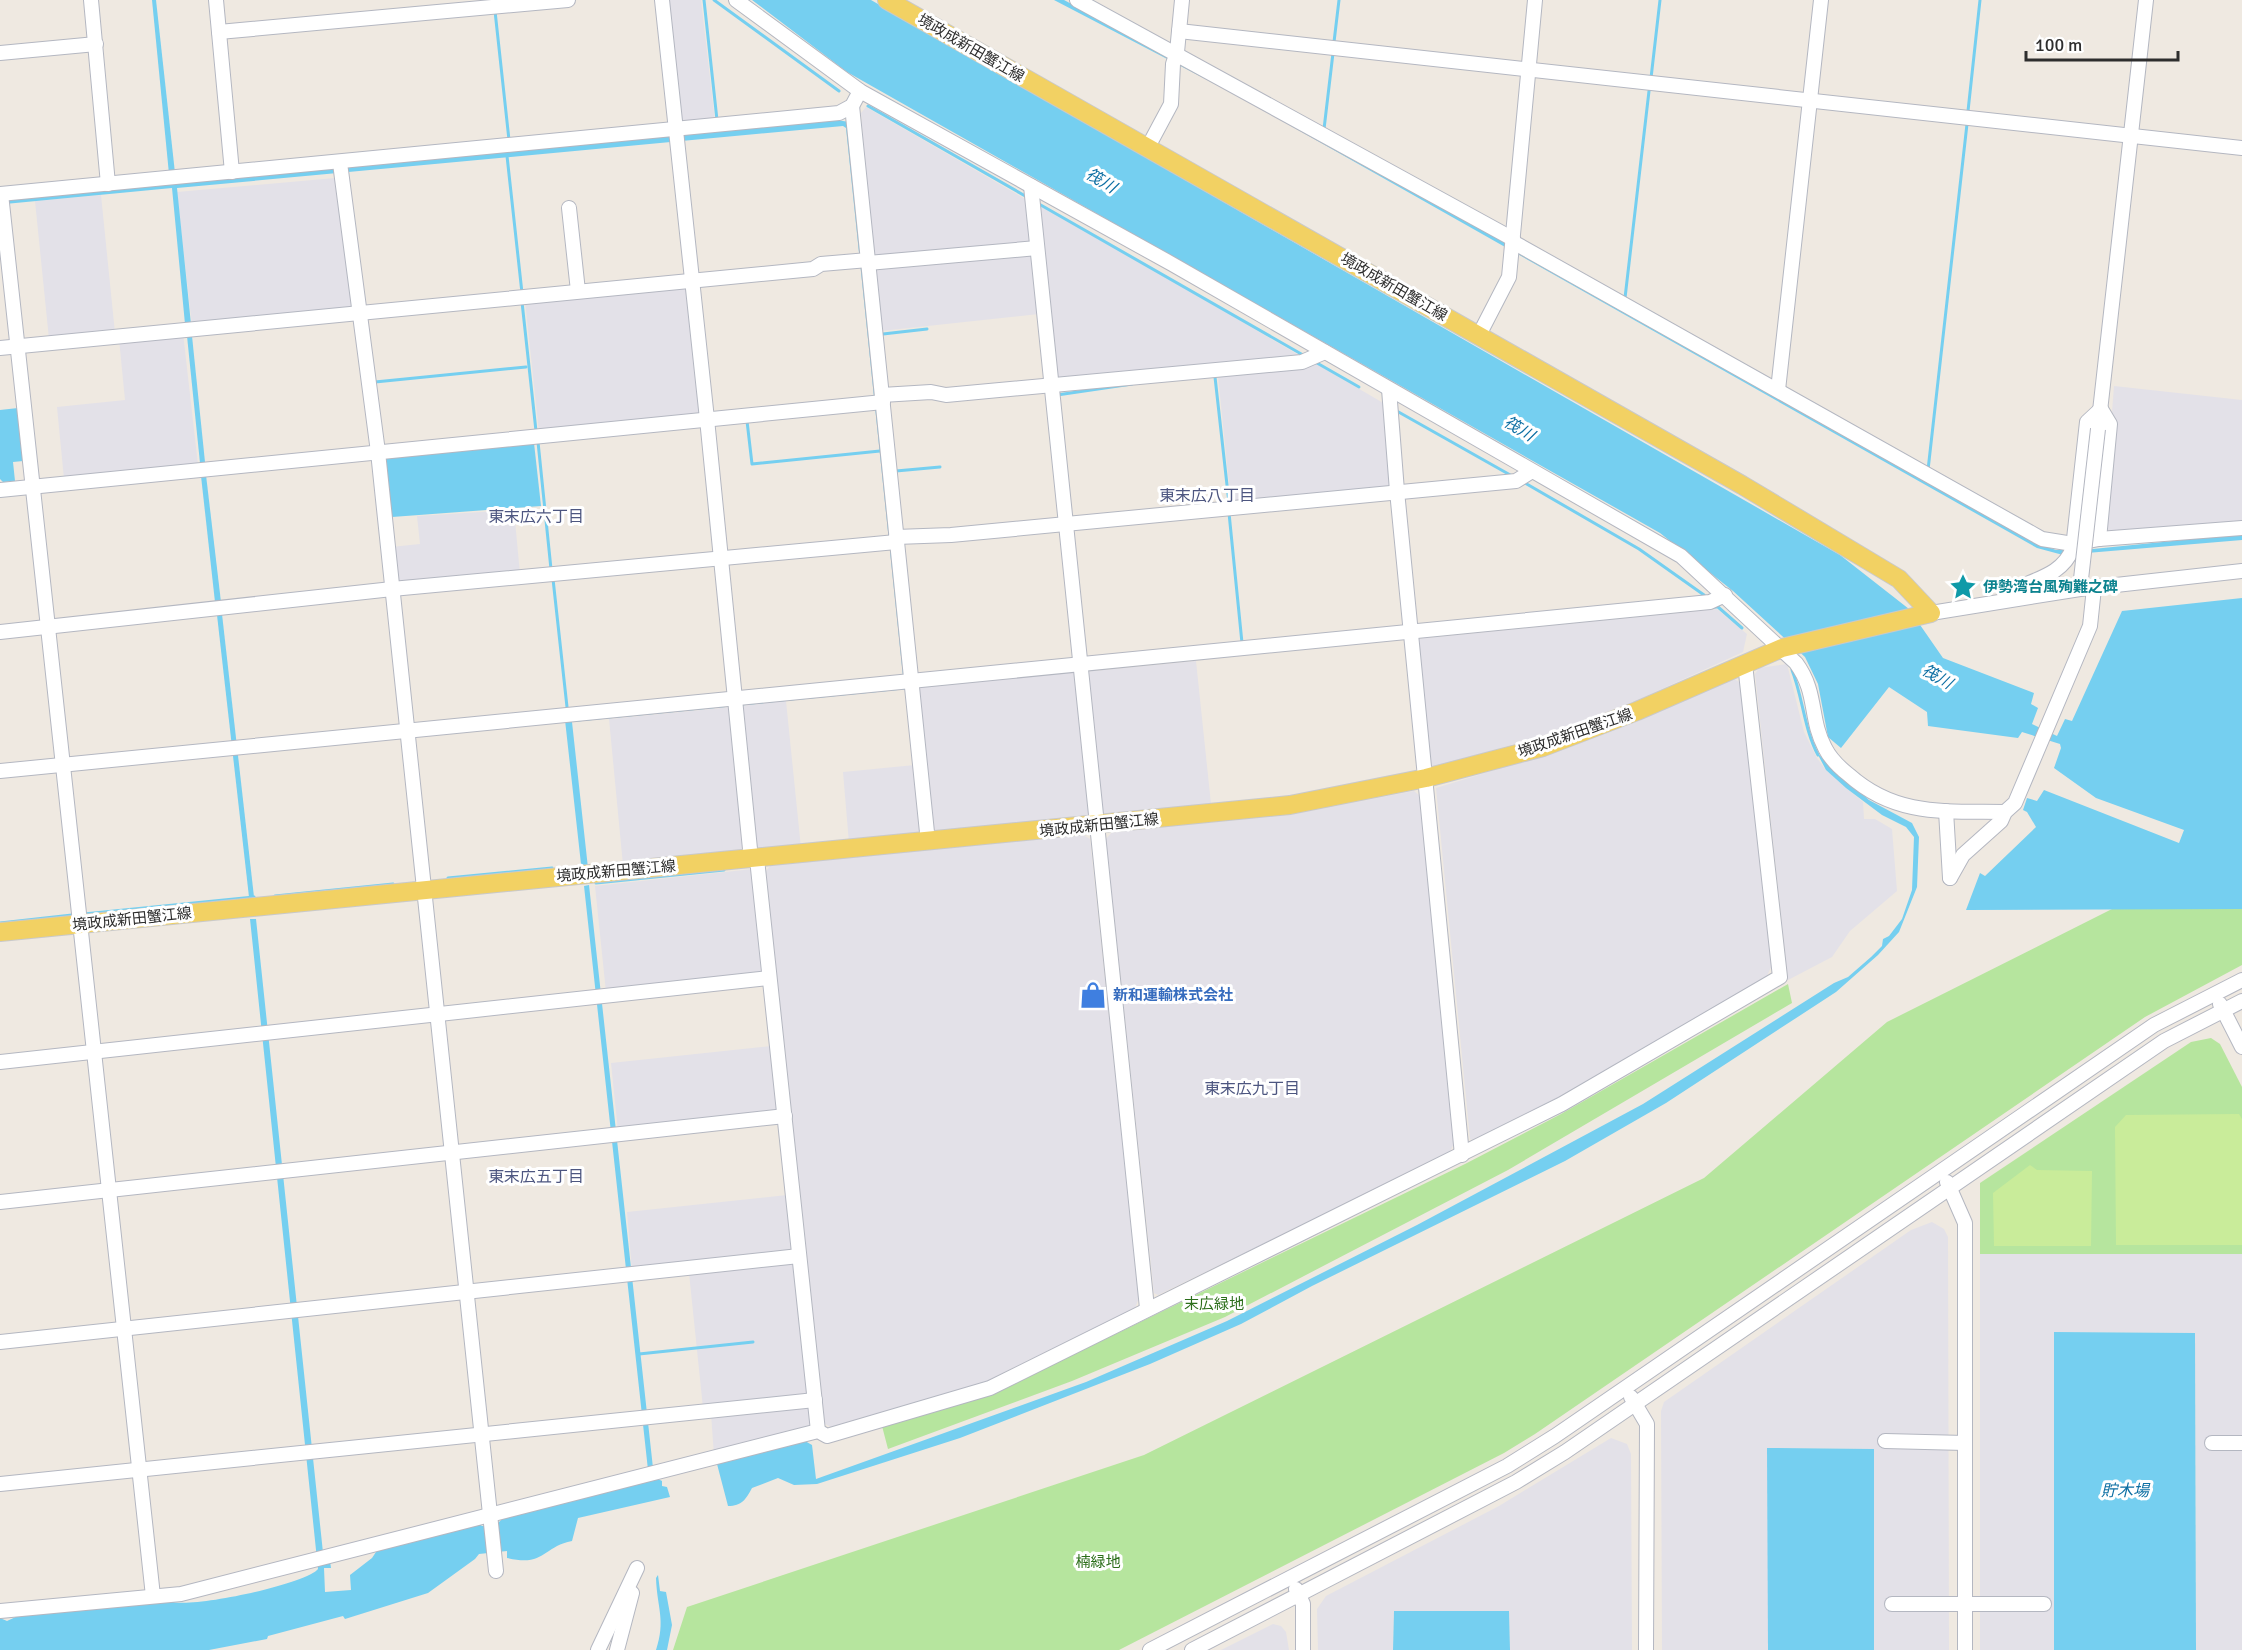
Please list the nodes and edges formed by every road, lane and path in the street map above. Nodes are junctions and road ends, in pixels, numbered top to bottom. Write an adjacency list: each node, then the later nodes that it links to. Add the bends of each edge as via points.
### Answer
1 (91, 0): 14 (street)
2 (216, 0): 12 (street)
3 (568, 0): 12 (street)
4 (662, 0): 21 (street)
5 (736, 0): 18 (street)
6 (887, 0): 23 (main road, 境政成新田蟹江線)
7 (1077, 0): 16 (street)
8 (1182, 0): 13 (street)
9 (1535, 0): 17 (street)
10 (1821, 0): 19 (street)
11 (2145, 0): 22 (street)
12 (219, 32): 26 (street)
13 (1179, 32): 16 (street); 17 (street)
14 (96, 44): 15 (street); 27 (street)
15 (0, 53)
16 (1175, 58): 23 (street, via 1171,104); 31 (street)
17 (1529, 69): 19 (street); 31 (street)
18 (860, 91): 20 (street); 28 (street)
19 (1810, 102): 22 (street); 43 (street)
20 (852, 106): 21 (street, via 839,113); 33 (street)
21 (676, 136): 25 (street); 34 (street)
22 (2131, 136): 24 (street); 45 (street)
23 (1148, 147): 37 (main road, 境政成新田蟹江線)
24 (2242, 148)
25 (340, 168): 26 (street); 36 (street)
26 (232, 172): 27 (street)
27 (108, 184): 29 (street)
28 (1031, 186): 32 (street); 40 (street)
29 (1, 194): 38 (street)
30 (569, 208): 35 (street)
31 (1512, 244): 37 (street, via 1509,278); 43 (street)
32 (1037, 248): 33 (street); 41 (street)
33 (864, 261): 34 (street); 44 (street)
34 (693, 280): 35 (street); 46 (street)
35 (578, 291): 36 (street)
36 (359, 312): 38 (street); 47 (street)
37 (1479, 335): 63 (main road, 境政成新田蟹江線, via 1899,579)
38 (17, 347): 39 (street); 49 (street)
39 (0, 348)
40 (1325, 352): 41 (street, via 1302,362); 42 (street)
41 (1051, 386): 44 (street, via 946,395 931,392); 52 (street)
42 (1389, 389): 48 (street); 51 (street)
43 (1778, 390): 56 (street, via 2026,532)
44 (879, 401): 46 (street); 55 (street)
45 (2100, 408): 54 (street, via 2110,424); 56 (street, via 2087,422); 59 (street, bridge)
46 (707, 419): 47 (street); 57 (street)
47 (378, 452): 49 (street); 60 (street)
48 (1532, 471): 51 (street, via 1516,481); 61 (street, via 1681,556)
49 (31, 487): 50 (street); 64 (street)
50 (0, 490)
51 (1397, 491): 52 (street); 65 (street)
52 (1065, 524): 55 (street); 68 (street)
53 (2242, 528): 54 (street)
54 (2099, 539): 56 (street)
55 (893, 541): 57 (street); 70 (street)
56 (2072, 550): 62 (street, via 2052,574 2017,588)
57 (720, 559): 60 (street); 71 (street)
58 (2242, 571): 59 (street)
59 (2085, 586): 62 (street); 77 (street, via 2090,626 2015,803)
60 (392, 589): 64 (street); 72 (street)
61 (1725, 595): 65 (street, via 1710,602); 67 (street)
62 (2016, 599): 63 (street)
63 (1926, 615): 67 (main road, 境政成新田蟹江線)
64 (47, 627): 66 (street); 73 (street)
65 (1410, 631): 68 (street); 75 (street)
66 (0, 632)
67 (1782, 648): 69 (main road, 境政成新田蟹江線); 76 (street, via 1806,677 1825,749 1845,772 1869,791 1895,804)
68 (1079, 663): 70 (street); 78 (street)
69 (1745, 664): 75 (main road, 境政成新田蟹江線, via 1543,747); 95 (street, via 1780,977 1562,1104)
70 (912, 680): 71 (street); 79 (street)
71 (736, 702): 72 (street); 80 (street)
72 (406, 730): 73 (street); 81 (street)
73 (62, 765): 74 (street); 82 (street)
74 (0, 771)
75 (1426, 778): 78 (main road, 境政成新田蟹江線, via 1290,805); 95 (street)
76 (1946, 811): 77 (street); 77 (street, via 1950,878 1963,855 2001,821)
77 (2005, 812)
78 (1096, 826): 79 (main road, 境政成新田蟹江線); 102 (street)
79 (928, 842): 80 (main road, 境政成新田蟹江線)
80 (754, 859): 81 (main road, 境政成新田蟹江線); 84 (street)
81 (423, 889): 82 (main road, 境政成新田蟹江線); 89 (street)
82 (79, 925): 83 (main road, 境政成新田蟹江線); 91 (street)
83 (0, 932)
84 (769, 978): 89 (street); 93 (street)
85 (2242, 980): 86 (street)
86 (2215, 994): 88 (street); 96 (street, via 2154,1025)
87 (2242, 1001): 88 (street)
88 (2223, 1011): 90 (street); 97 (street, via 2164,1041)
89 (437, 1015): 91 (street); 94 (street)
90 (2242, 1047)
91 (93, 1052): 92 (street); 98 (street)
92 (0, 1062)
93 (785, 1116): 94 (street); 100 (street)
94 (451, 1153): 98 (street); 101 (street)
95 (1462, 1155): 102 (street)
96 (1942, 1171): 97 (street); 105 (street)
97 (1950, 1189): 107 (street); 111 (street, via 1965,1223)
98 (108, 1191): 99 (street); 103 (street)
99 (0, 1202)
100 (799, 1256): 101 (street); 106 (street)
101 (465, 1291): 103 (street); 109 (street)
102 (1147, 1308): 108 (street, via 990,1388 827,1436)
103 (124, 1329): 104 (street); 114 (street)
104 (0, 1342)
105 (1626, 1388): 107 (street); 118 (street, via 1507,1466)
106 (815, 1400): 108 (street); 109 (street)
107 (1635, 1404): 119 (street, via 1516,1482); 130 (street, via 1647,1424)
108 (818, 1431): 116 (street)
109 (481, 1433): 114 (street); 116 (street)
110 (1885, 1441): 111 (street)
111 (1965, 1443): 122 (street)
112 (2212, 1443): 113 (street)
113 (2242, 1443)
114 (139, 1469): 115 (street); 120 (street)
115 (0, 1484)
116 (490, 1518): 117 (street); 120 (street, via 181,1594)
117 (495, 1567)
118 (1291, 1579): 119 (street); 127 (street)
119 (1299, 1595): 128 (street); 129 (street, via 1303,1604)
120 (153, 1596): 124 (street)
121 (1892, 1604): 122 (street)
122 (1965, 1604): 123 (street); 131 (street)
123 (2044, 1604)
124 (0, 1611)
125 (598, 1650): 126 (street, via 638,1568)
126 (617, 1650)
127 (1150, 1650)
128 (1192, 1650)
129 (1303, 1650)
130 (1646, 1650)
131 (1965, 1650)

